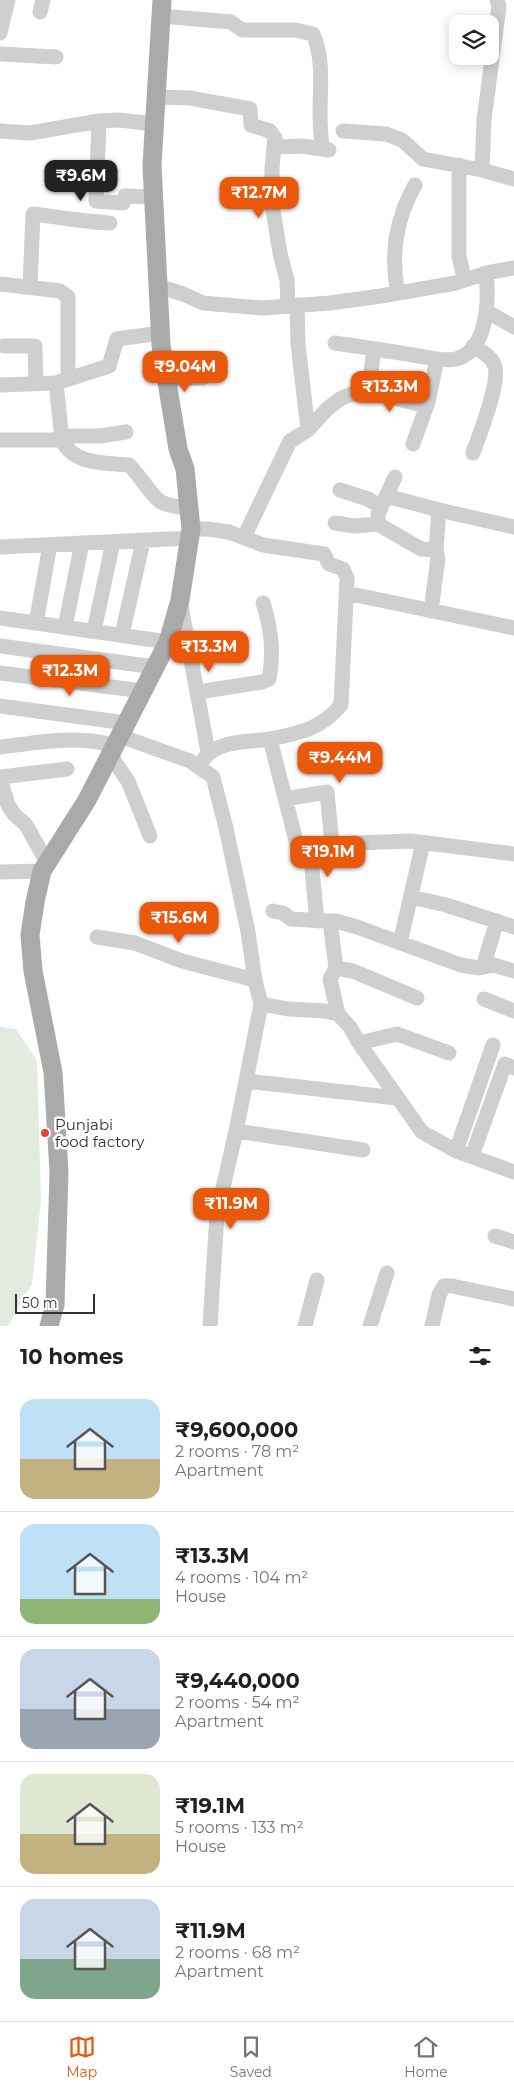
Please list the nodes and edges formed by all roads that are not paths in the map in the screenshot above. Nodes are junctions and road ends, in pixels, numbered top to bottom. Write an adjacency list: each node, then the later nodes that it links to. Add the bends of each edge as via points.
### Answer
1 (8, 0): 4 (street)
2 (497, 0): 14 (street, via 499,6 484,120)
3 (162, 8): 7 (main road); 12 (street, via 231,22 242,30 295,30 313,34 321,66 320,114 326,150 302,146)
4 (0, 33)
5 (0, 54): 6 (street)
6 (56, 57)
7 (157, 97): 9 (main road); 12 (street, via 190,98 250,109 251,125 270,131 275,138)
8 (99, 121): 9 (street); 10 (street, via 30,133); 17 (street, via 96,201 123,203 124,196)
9 (155, 124): 17 (main road)
10 (0, 130)
11 (343, 131): 13 (street, via 386,134 402,140 423,160)
12 (274, 147): 26 (street, via 272,204)
13 (458, 166): 14 (street); 21 (street, via 460,256)
14 (482, 170): 15 (street)
15 (514, 178)
16 (415, 185): 25 (street, via 402,209 396,237 394,275)
17 (154, 197): 24 (main road)
18 (110, 222): 23 (street, via 84,222 33,214)
19 (514, 268): 20 (street)
20 (486, 273): 21 (street); 27 (street)
21 (464, 278): 25 (street, via 456,283)
22 (0, 284): 23 (street)
23 (30, 286): 37 (street, via 60,291 68,297)
24 (158, 286): 26 (street, via 203,304 263,308); 29 (main road)
25 (398, 293): 26 (street)
26 (292, 306): 42 (street)
27 (488, 312): 28 (street); 32 (street)
28 (514, 327)
29 (160, 333): 36 (main road); 37 (street, via 117,339 109,366)
30 (334, 343): 33 (street)
31 (4, 346): 38 (street, via 35,346)
32 (473, 346): 34 (street, via 455,360); 47 (street, via 488,356 495,367 495,383)
33 (374, 349): 34 (street); 40 (street, via 370,380)
34 (437, 358): 41 (street)
35 (202, 378): 36 (street)
36 (166, 379): 51 (main road, via 178,449 185,469)
37 (62, 381): 38 (street); 44 (street)
38 (36, 384): 39 (street)
39 (0, 385)
40 (361, 390): 41 (street); 42 (street, via 326,409)
41 (426, 406): 46 (street)
42 (308, 430): 57 (street, via 290,442)
43 (126, 432): 44 (street)
44 (62, 438): 45 (street); 51 (street, via 65,446 91,462 129,465 161,502)
45 (0, 440)
46 (413, 444)
47 (473, 453)
48 (395, 477): 50 (street)
49 (340, 490): 50 (street)
50 (383, 502): 52 (street); 54 (street)
51 (189, 509): 56 (main road)
52 (440, 510): 55 (street); 63 (street)
53 (336, 523): 54 (street, via 354,526)
54 (378, 524): 63 (street, via 420,549)
55 (514, 527)
56 (191, 534): 57 (street, via 208,529); 58 (street); 65 (main road)
57 (244, 537): 64 (street, via 263,544 324,554 329,564 343,569 348,578)
58 (143, 541): 59 (street); 73 (street)
59 (114, 542): 60 (street); 72 (street)
60 (82, 543): 61 (street); 70 (street)
61 (50, 544): 62 (street); 69 (street)
62 (0, 547)
63 (436, 550): 67 (street, via 438,558)
64 (347, 597): 67 (street, via 356,595); 81 (street, via 341,705 331,718 304,732)
65 (180, 600): 74 (main road); 79 (street)
66 (263, 603): 79 (street, via 272,662 269,679)
67 (431, 611): 71 (street)
68 (0, 618): 69 (street)
69 (36, 623): 70 (street)
70 (65, 627): 72 (street)
71 (514, 628)
72 (94, 631): 73 (street)
73 (122, 636): 74 (street)
74 (168, 642): 76 (main road)
75 (0, 646): 76 (street)
76 (155, 667): 78 (main road)
77 (0, 673): 78 (street)
78 (143, 690): 82 (main road)
79 (198, 692): 84 (street)
80 (0, 706): 82 (street)
81 (270, 739): 84 (street, via 222,746); 88 (street)
82 (118, 740): 83 (street, via 58,740); 85 (street, via 190,761); 89 (street, via 128,781); 94 (main road, via 87,800)
83 (0, 747)
84 (208, 752): 85 (street)
85 (199, 768): 106 (street, via 213,777 248,932)
86 (67, 769): 87 (street)
87 (0, 778): 94 (street, via 8,805 26,825)
88 (285, 799): 91 (street, via 327,792); 92 (street, via 297,845)
89 (150, 836)
90 (423, 843): 91 (street); 93 (street); 96 (street)
91 (332, 844): 92 (street)
92 (307, 845): 98 (street)
93 (514, 854)
94 (44, 867): 95 (street); 130 (main road, via 30,935 33,971 53,1072 59,1172 55,1305)
95 (0, 872)
96 (411, 897): 99 (street); 102 (street)
97 (273, 911): 98 (street, via 291,919)
98 (323, 921): 102 (street, via 336,920); 104 (street)
99 (497, 921): 100 (street); 103 (street)
100 (514, 927)
101 (98, 937): 106 (street, via 135,943 182,961)
102 (400, 943): 103 (street, via 461,966)
103 (483, 967): 105 (street)
104 (336, 968): 107 (street, via 353,971); 111 (street, via 330,979)
105 (514, 971)
106 (255, 980): 109 (street)
107 (418, 998)
108 (484, 999): 110 (street)
109 (261, 1004): 111 (street); 116 (street)
110 (514, 1011)
111 (338, 1014): 112 (street)
112 (359, 1043): 114 (street, via 396,1034); 117 (street)
113 (493, 1045): 118 (street)
114 (449, 1053)
115 (514, 1068): 119 (street, via 505,1064)
116 (246, 1081): 117 (street); 120 (street)
117 (397, 1098): 122 (street, via 422,1132)
118 (465, 1124): 119 (street); 122 (street)
119 (482, 1130): 123 (street)
120 (236, 1131): 121 (street); 131 (street, via 217,1214)
121 (362, 1150)
122 (456, 1151): 123 (street)
123 (472, 1156): 124 (street)
124 (514, 1172)
125 (495, 1236): 126 (street)
126 (514, 1242)
127 (387, 1273): 133 (street)
128 (317, 1280): 132 (street)
129 (514, 1299): 134 (street, via 444,1286)
130 (49, 1326)
131 (210, 1326)
132 (305, 1326)
133 (370, 1326)
134 (432, 1326)

